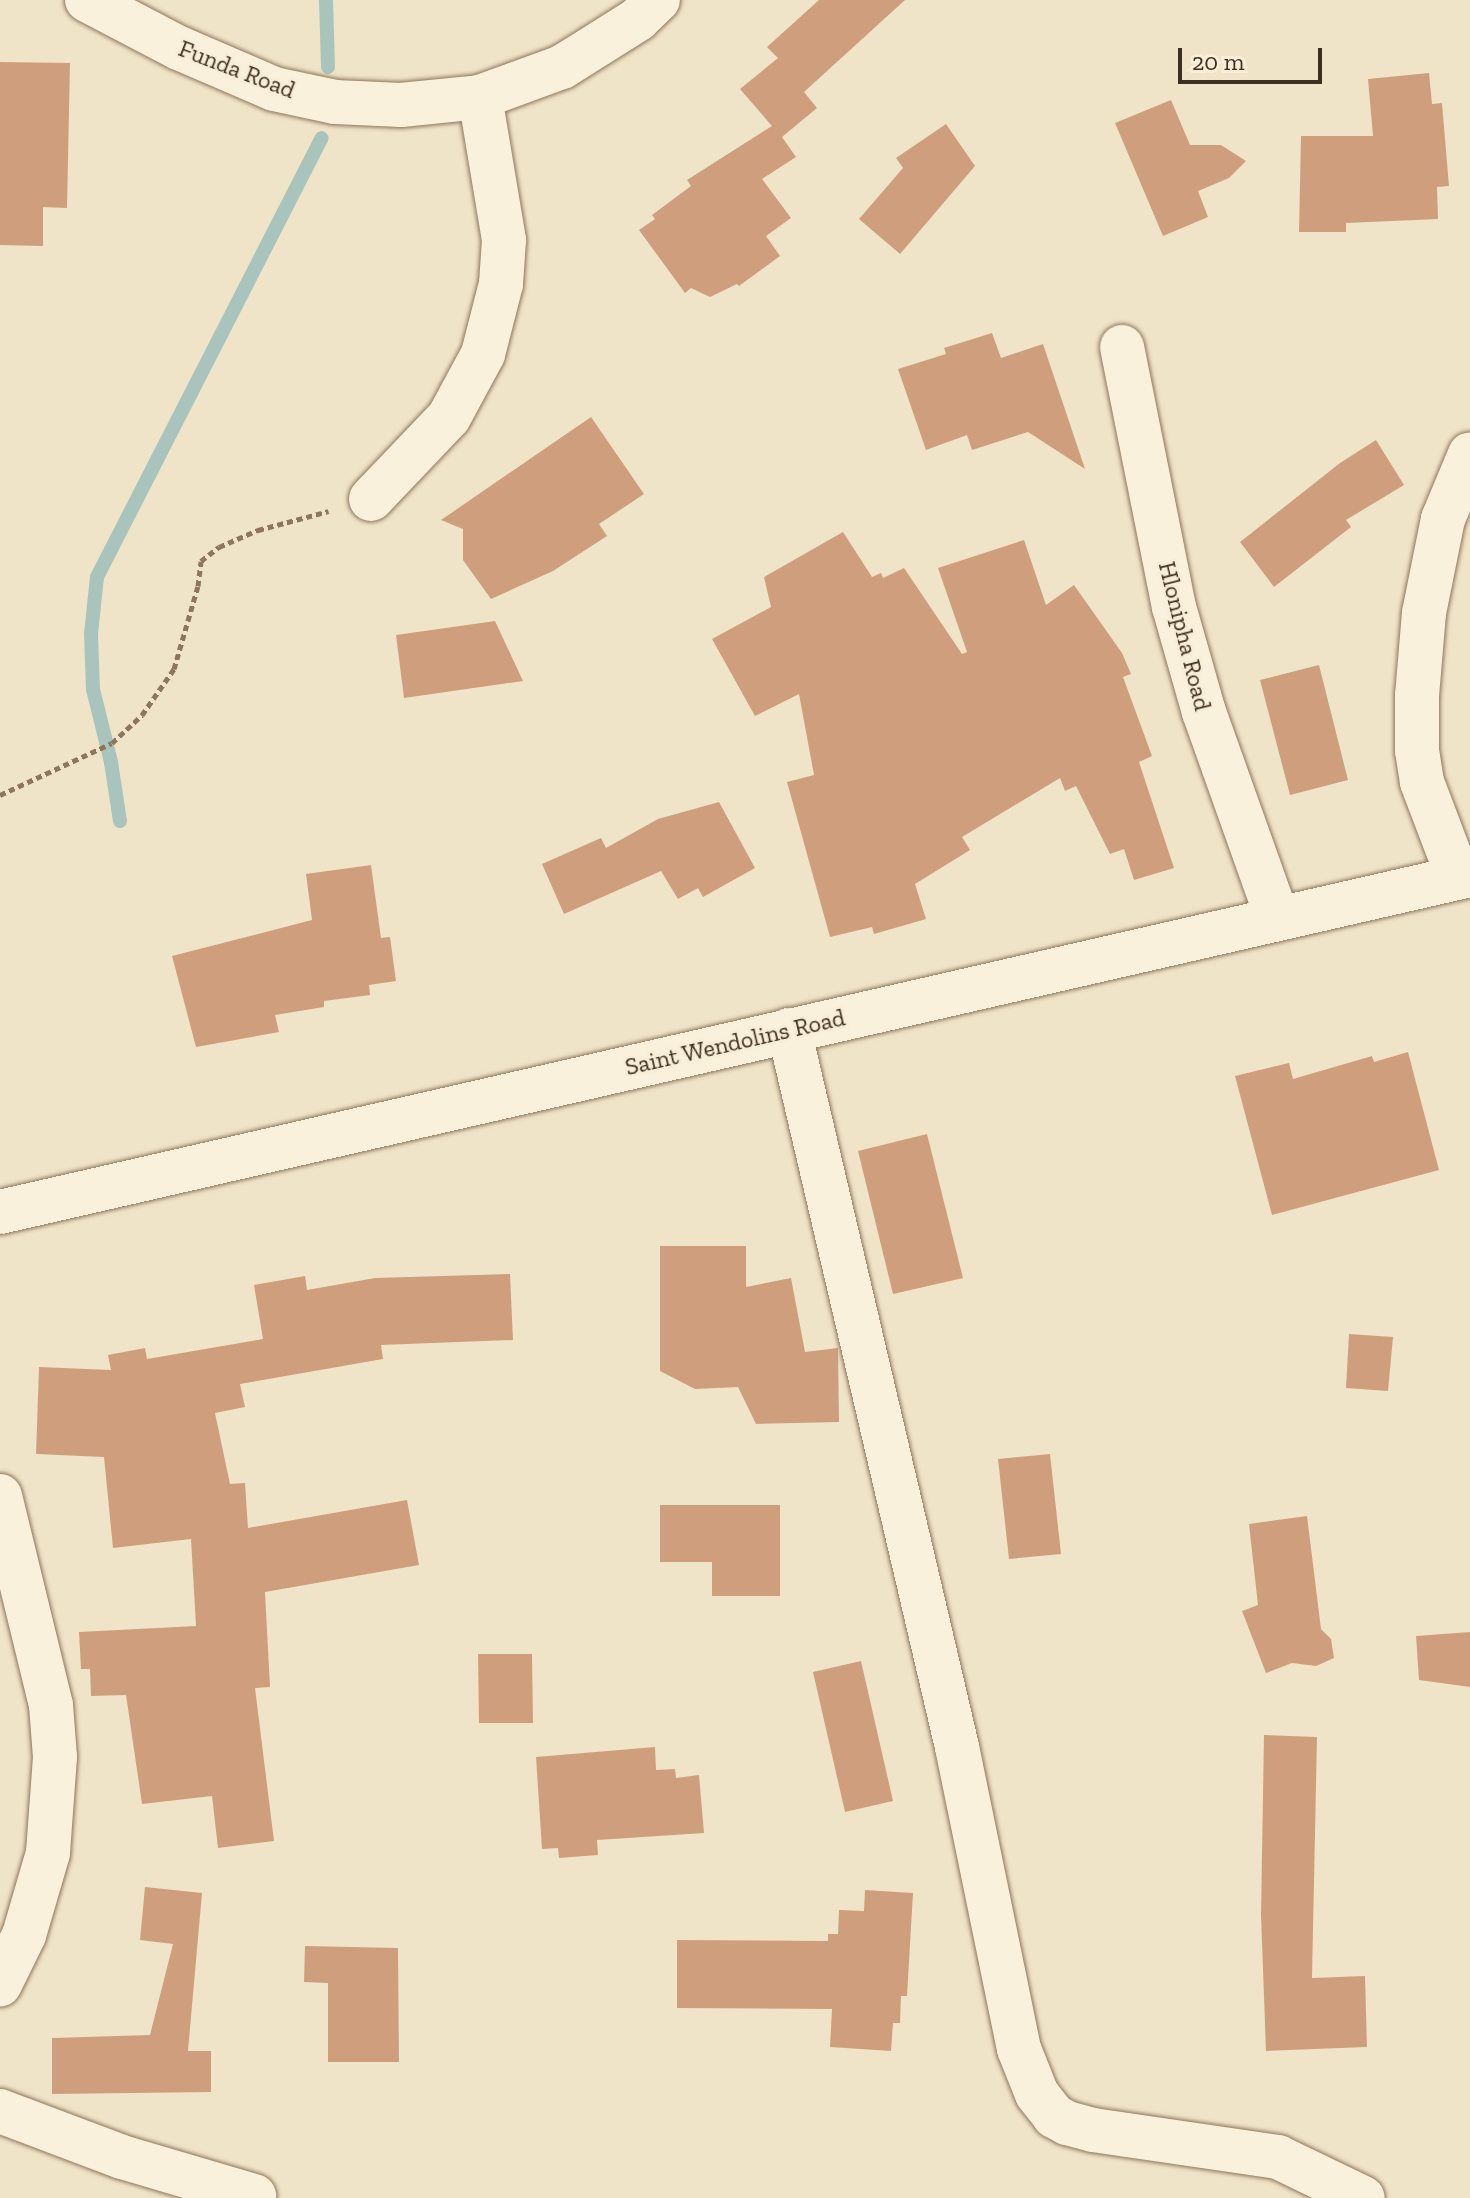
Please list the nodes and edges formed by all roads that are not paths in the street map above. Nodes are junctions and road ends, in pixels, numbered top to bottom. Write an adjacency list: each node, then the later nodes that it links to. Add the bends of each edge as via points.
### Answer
1 (87, 0): 3 (street, Funda Road, via 274,89 349,103 401,105)
2 (658, 0): 3 (street, Funda Road, via 637,20 562,67)
3 (480, 97): 6 (street, via 504,240 501,284 483,354 449,417)
4 (1122, 347): 8 (street, Hlonipha Road, via 1174,607 1204,712)
5 (1470, 454): 7 (street, via 1443,519 1424,613 1417,696 1422,782)
6 (371, 499)
7 (1464, 876): 8 (street, Saint Wendolins Road)
8 (1277, 917): 9 (street, Saint Wendolins Road)
9 (789, 1030): 10 (street, Saint Wendolins Road); 15 (street, via 957,1747 1015,2034 1037,2094 1054,2116 1067,2123 1278,2157)
10 (0, 1212)
11 (0, 1496): 12 (street, via 51,1705 55,1757 48,1853 24,1935)
12 (0, 1984)
13 (0, 2111): 14 (street, via 122,2157)
14 (254, 2196)
15 (1363, 2198)

